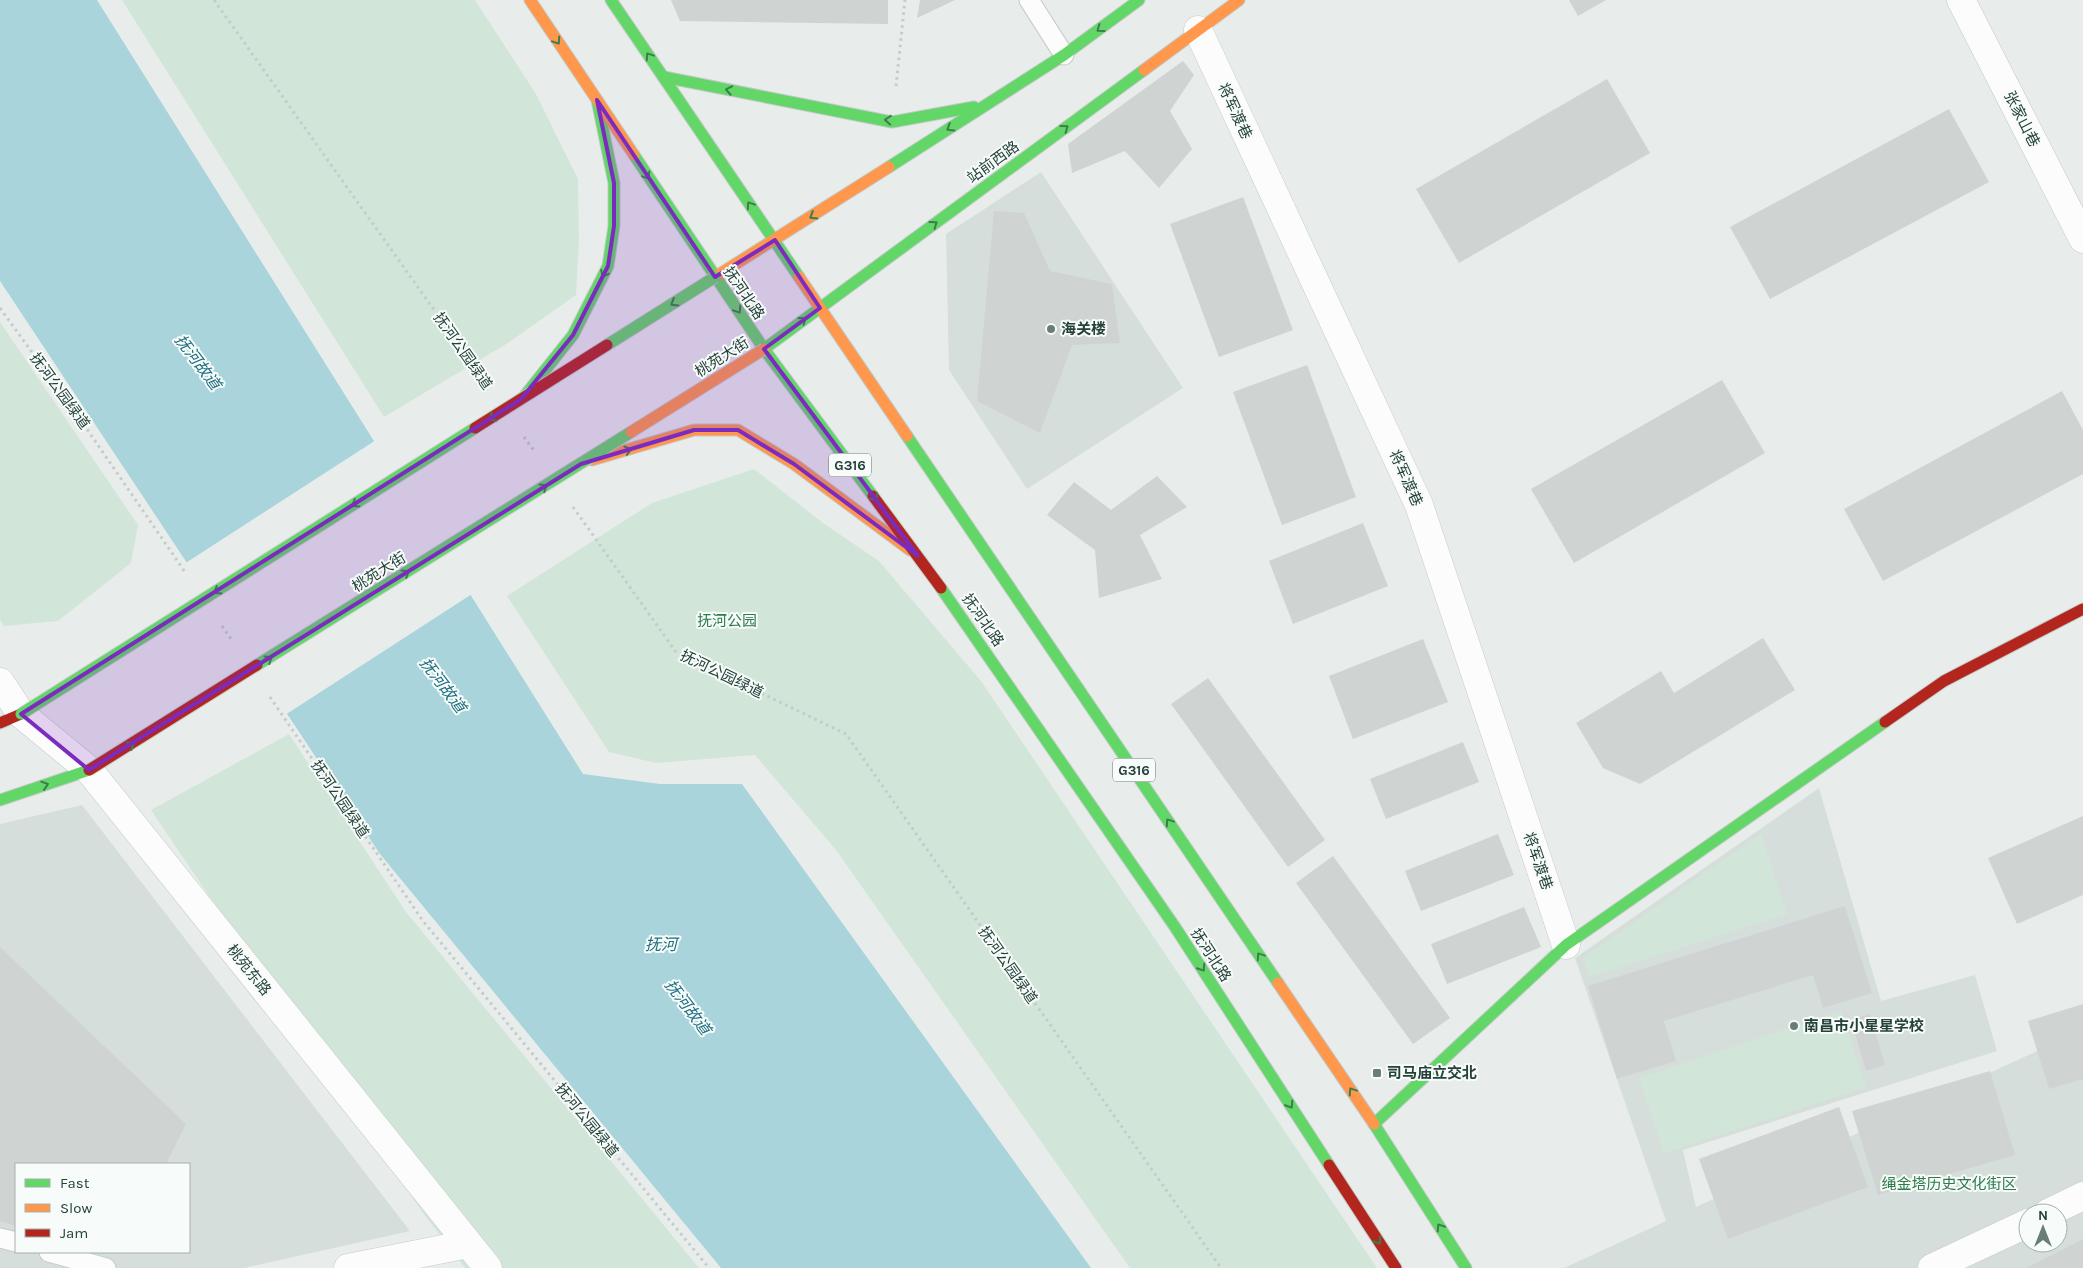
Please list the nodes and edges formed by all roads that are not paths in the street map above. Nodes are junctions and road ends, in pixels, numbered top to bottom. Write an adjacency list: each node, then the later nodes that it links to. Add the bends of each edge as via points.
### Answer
1 (530, 0): 10 (main road, 抚河北路 / G316, one-way to 10)
2 (611, 0): 9 (main road, G316, one-way to 2)
3 (1029, 0): 8 (lane)
4 (1139, 0): 8 (main road, one-way to 8)
5 (1239, 0): 7 (main road, 站前西路)
6 (1961, 0): 12 (street, 张家山巷)
7 (1198, 30): 15 (main road, 站前西路, one-way to 7); 25 (street, 将军渡巷, via 1419,505)
8 (1064, 55): 11 (main road)
9 (664, 77): 11 (main road, one-way to 9, via 892,122); 13 (main road, G316, one-way to 9)
10 (597, 100): 14 (main road, 抚河北路 / G316, one-way to 14); 17 (main road, one-way to 17, bridge, via 614,183 614,226 608,266 573,335)
11 (988, 104): 13 (main road, one-way to 13)
12 (2083, 239)
13 (775, 240): 14 (main road); 15 (main road, G316)
14 (715, 277): 16 (main road, 抚河北路 / G316, one-way to 16); 17 (main road, one-way to 17, bridge)
15 (820, 308): 16 (main road, 站前西路, one-way to 15); 26 (main road, G316, one-way to 15)
16 (764, 349): 18 (main road, 桃苑大街, bridge); 19 (main road, 抚河北路 / G316, one-way to 19)
17 (522, 400): 22 (main road, one-way to 22, bridge)
18 (581, 464): 19 (main road, one-way to 19, via 694,430 738,430 794,464); 23 (main road, 桃苑大街, one-way to 18, bridge)
19 (918, 556): 38 (main road, 抚河北路 / G316, one-way to 38, via 1175,927)
20 (2083, 609): 25 (main road, via 1944,681)
21 (0, 682): 22 (street, 桃苑东路)
22 (10, 719): 23 (street, 桃苑东路)
23 (89, 770): 24 (main road, 桃苑大街, one-way to 23); 33 (street, 桃苑东路)
24 (0, 800)
25 (1566, 945): 26 (main road)
26 (1374, 1124): 39 (main road, G316, one-way to 26)
27 (2083, 1197): 28 (street)
28 (2068, 1204)
29 (2018, 1229): 40 (street)
30 (2018, 1229): 41 (street)
31 (0, 1238): 32 (lane)
32 (15, 1242)
33 (468, 1244): 36 (street); 37 (street, 桃苑东路)
34 (53, 1253): 35 (lane)
35 (106, 1268)
36 (348, 1268)
37 (488, 1268)
38 (1396, 1268)
39 (1466, 1268)
40 (1932, 1268)
41 (1937, 1268)

